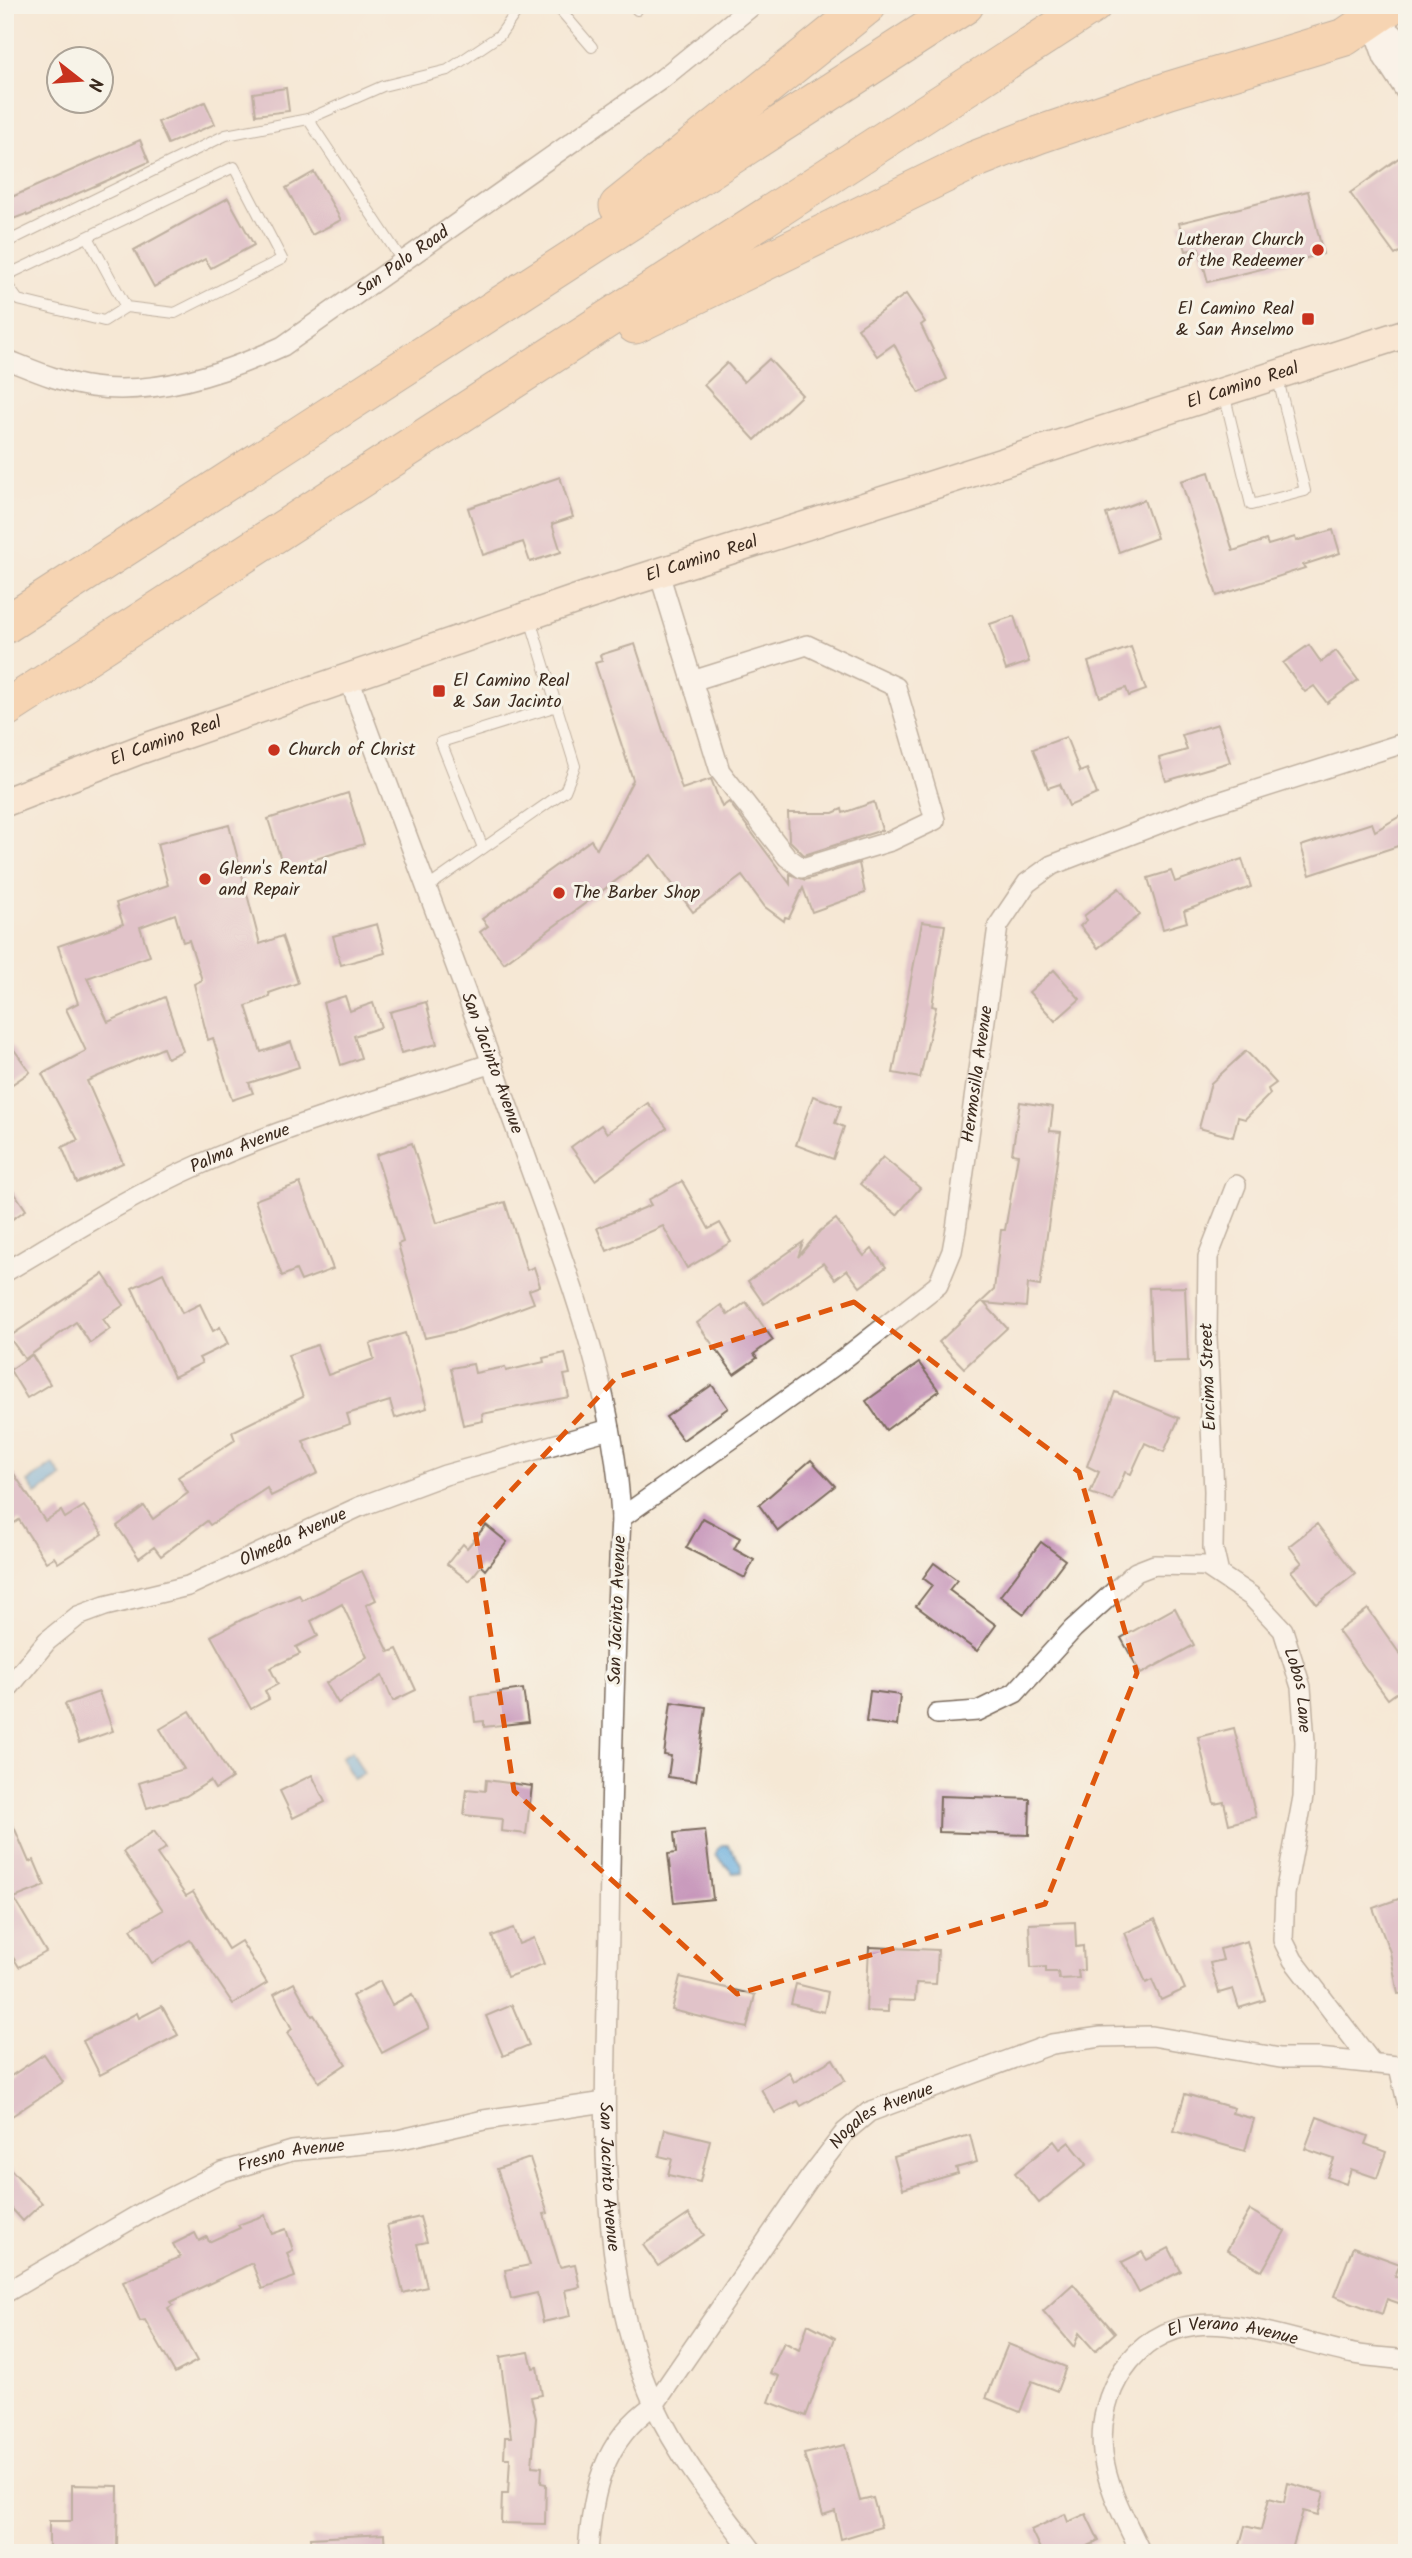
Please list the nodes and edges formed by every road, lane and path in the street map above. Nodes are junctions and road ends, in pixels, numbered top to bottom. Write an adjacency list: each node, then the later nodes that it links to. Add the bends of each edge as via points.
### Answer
1 (522, 5): 11 (lane, via 500,35 448,70 383,86)
2 (556, 5): 8 (lane)
3 (753, 5): 14 (street, San Palo Road, via 663,78)
4 (868, 5): 18 (highway)
5 (965, 5): 18 (highway)
6 (1093, 5): 23 (highway)
7 (1376, 10): 9 (street); 10 (street, via 1386,58); 23 (highway, via 1345,37 1170,90 974,160)
8 (592, 47)
9 (1407, 49)
10 (1407, 89)
11 (308, 119): 13 (lane, via 226,135); 14 (lane)
12 (88, 237): 15 (lane); 17 (lane); 17 (lane, via 234,167 282,259 175,313)
13 (5, 243)
14 (403, 262): 20 (street, San Palo Road, via 283,346 202,376 113,389 60,380)
15 (5, 276)
16 (5, 282): 17 (lane, via 18,300 104,321)
17 (126, 307)
18 (484, 316): 26 (highway)
19 (1407, 334): 21 (main road, El Camino Real)
20 (5, 359)
21 (1277, 375): 22 (main road, El Camino Real); 22 (lane, via 1305,491 1251,505)
22 (1224, 392): 24 (main road, El Camino Real)
23 (486, 398): 30 (highway)
24 (659, 573): 25 (main road, El Camino Real); 28 (street)
25 (529, 616): 27 (main road, El Camino Real); 29 (lane)
26 (5, 625)
27 (348, 676): 32 (main road, El Camino Real); 34 (street, San Jacinto Avenue)
28 (692, 681): 28 (street, via 807,645 896,687 935,820 891,841 802,868 787,857 720,771)
29 (556, 706): 33 (lane, via 575,766 565,791); 33 (lane, via 441,742)
30 (5, 709)
31 (1407, 743): 39 (street, Hermosilla Avenue, via 1198,809 1052,865 1027,883 998,926 956,1229 938,1285 841,1361)
32 (5, 802)
33 (483, 848): 34 (lane)
34 (428, 887): 35 (street, San Jacinto Avenue)
35 (493, 1063): 37 (street, Palma Avenue, via 281,1132 200,1164); 38 (street, San Jacinto Avenue, via 584,1318)
36 (1236, 1185): 40 (street, Encima Street, via 1208,1257 1213,1548)
37 (5, 1272)
38 (610, 1429): 39 (street, San Jacinto Avenue); 41 (street, Olmeda Avenue, via 445,1475 359,1507 188,1586 78,1616 47,1641)
39 (621, 1518): 45 (street, San Jacinto Avenue)
40 (1219, 1574): 42 (street, Lobos Lane, via 1195,1565 1154,1565 1136,1572 1073,1629 1015,1693 978,1711); 43 (street, Lobos Lane, via 1251,1596 1283,1630 1301,1687 1303,1797 1285,1894 1283,1940 1293,1960)
41 (5, 1692)
42 (937, 1714)
43 (1372, 2063): 44 (street, Nogales Avenue); 49 (street, Nogales Avenue, via 1280,2058 1152,2036 1101,2037 1052,2044 870,2112 845,2132 809,2179)
44 (1403, 2067): 46 (street)
45 (605, 2102): 47 (street, Fresno Avenue, via 484,2120 393,2141 292,2151 222,2172 150,2208); 49 (street, San Jacinto Avenue, via 621,2298)
46 (1407, 2102)
47 (5, 2293)
48 (1407, 2360): 52 (street, El Verano Avenue, via 1198,2324 1170,2331 1137,2350 1118,2376 1104,2416 1103,2452)
49 (654, 2405): 50 (street, Nogales Avenue, via 636,2417 605,2460 591,2510); 51 (street, San Jacinto Avenue)
50 (588, 2553)
51 (754, 2553)
52 (1141, 2553)

